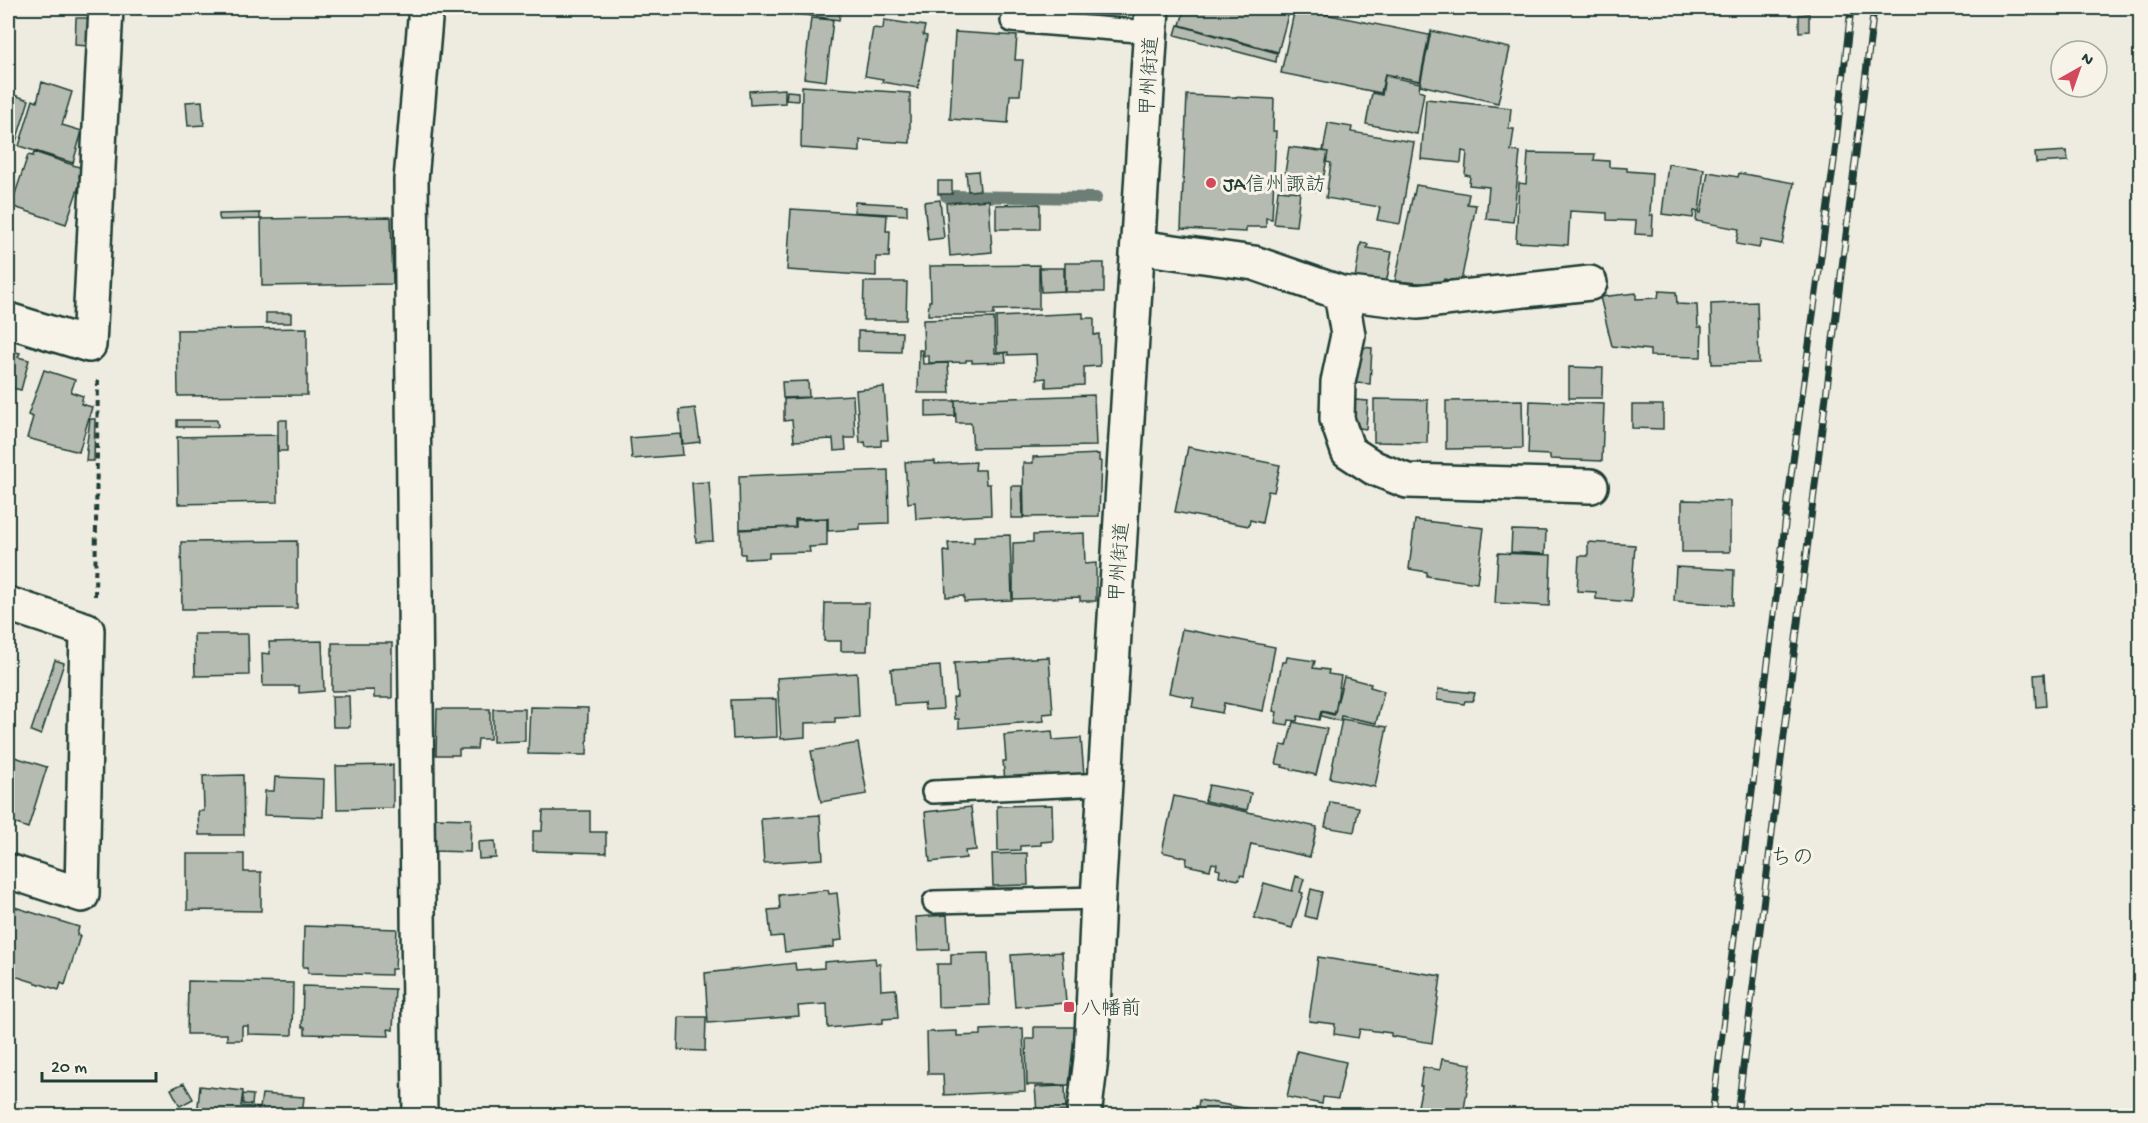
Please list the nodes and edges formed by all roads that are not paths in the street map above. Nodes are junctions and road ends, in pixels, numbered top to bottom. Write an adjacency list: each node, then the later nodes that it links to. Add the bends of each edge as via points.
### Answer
1 (106, 8): 8 (main road, via 89,345)
2 (426, 8): 16 (main road, via 411,180)
3 (1151, 20): 4 (lane); 5 (main road, 甲州街道)
4 (1012, 21)
5 (1138, 247): 7 (main road, via 1254,263); 11 (main road, 甲州街道)
6 (1590, 283): 7 (main road, via 1417,302)
7 (1341, 293): 9 (main road, via 1348,335 1338,382 1337,420 1348,451 1374,468 1407,481)
8 (8, 320)
9 (1591, 486)
10 (8, 604): 13 (main road, via 87,630 82,895)
11 (1104, 784): 12 (lane); 14 (main road, 甲州街道)
12 (933, 792)
13 (8, 871)
14 (1098, 898): 15 (lane); 17 (main road, 甲州街道, via 1091,1059)
15 (934, 902)
16 (420, 1116)
17 (1084, 1116)

